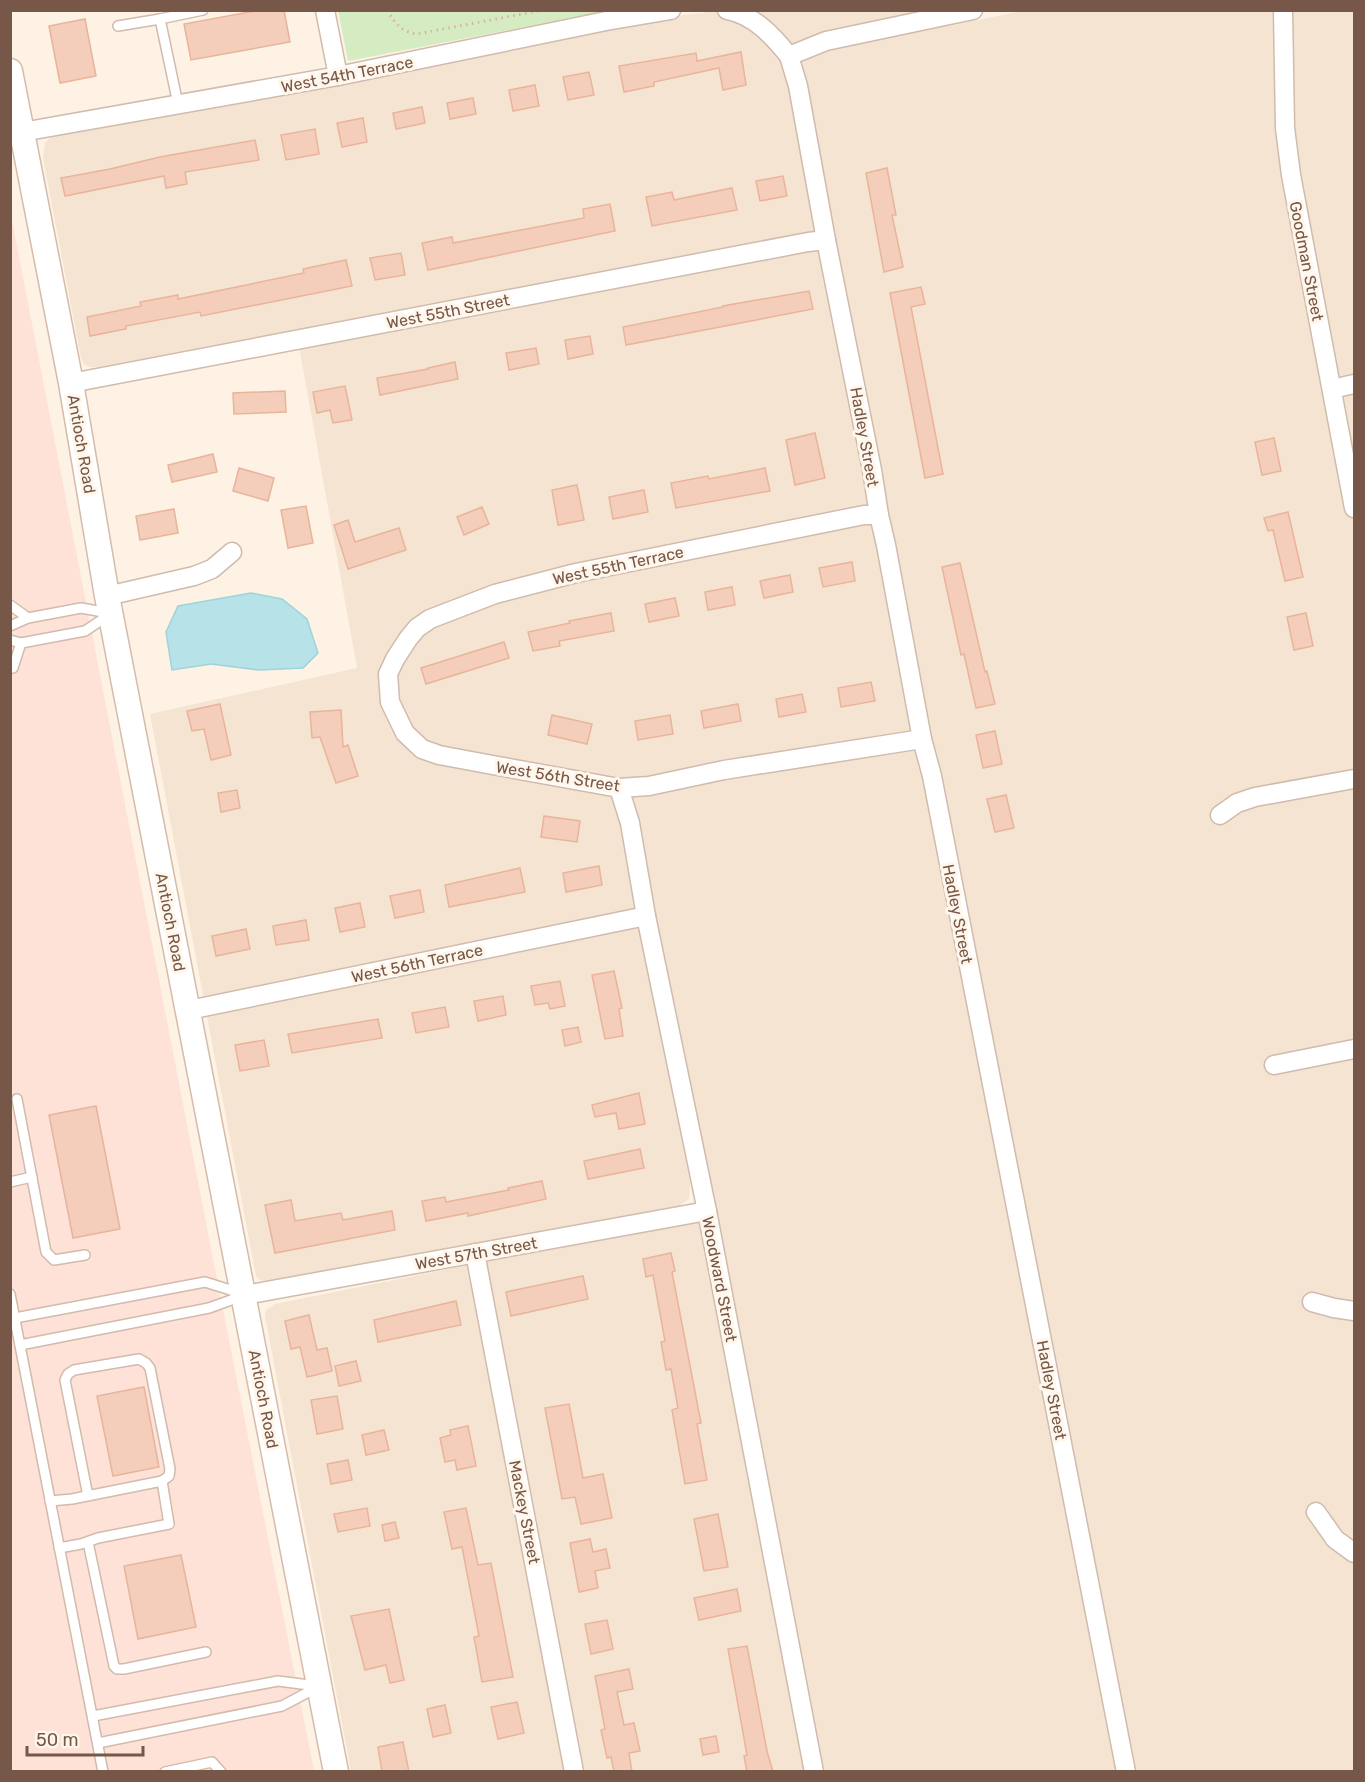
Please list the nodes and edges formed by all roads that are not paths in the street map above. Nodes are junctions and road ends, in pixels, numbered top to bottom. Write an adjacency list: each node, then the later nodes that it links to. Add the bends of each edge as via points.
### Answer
1 (204, 10): 8 (lane)
2 (325, 10): 12 (street)
3 (671, 10): 7 (street, West 54th Terrace)
4 (727, 10): 10 (street, via 762,27)
5 (973, 10): 10 (street, via 826,41)
6 (1283, 10): 18 (street, Goodman Street, via 1285,128 1291,176)
7 (608, 16): 12 (street, West 54th Terrace)
8 (160, 19): 9 (lane); 13 (lane)
9 (118, 26)
10 (789, 56): 15 (street, Hadley Street)
11 (10, 71): 14 (main road, Antioch Road)
12 (338, 76): 13 (street, West 54th Terrace)
13 (178, 104): 14 (street, West 54th Terrace)
14 (17, 121): 16 (main road, Antioch Road)
15 (826, 240): 16 (street, West 55th Street); 20 (street, Hadley Street)
16 (71, 383): 23 (main road, Antioch Road)
17 (1354, 384): 18 (street)
18 (1332, 389): 19 (street, Goodman Street)
19 (1354, 508)
20 (879, 514): 29 (street, West 55th Terrace, via 576,573 495,594 430,619 417,628 394,658); 30 (street, Hadley Street)
21 (232, 552): 23 (street, via 212,569)
22 (10, 605): 24 (lane)
23 (109, 605): 24 (lane); 27 (lane, via 85,631); 35 (main road, Antioch Road)
24 (28, 618): 25 (lane)
25 (10, 626)
26 (10, 640): 27 (lane)
27 (21, 643): 28 (lane)
28 (13, 668)
29 (388, 674): 32 (street, West 56th Street, via 390,702 396,718 405,734 422,749)
30 (922, 739): 32 (street, West 56th Street); 67 (street, Hadley Street)
31 (1354, 779): 33 (street, via 1255,798 1238,803)
32 (619, 788): 34 (street, Woodward Street, via 630,823)
33 (1220, 816)
34 (646, 916): 35 (street, West 56th Terrace); 41 (street, Woodward Street)
35 (189, 1010): 45 (main road, Antioch Road)
36 (1354, 1049): 37 (street)
37 (1274, 1065)
38 (17, 1099): 39 (lane)
39 (32, 1177): 40 (lane); 43 (lane, via 49,1257 54,1260)
40 (10, 1182)
41 (707, 1211): 42 (street, West 57th Street); 66 (street, Woodward Street)
42 (475, 1253): 45 (street, West 57th Street); 65 (street, Mackey Street)
43 (84, 1255)
44 (10, 1294): 48 (lane)
45 (245, 1295): 48 (lane, via 205,1282); 49 (lane, via 209,1308); 58 (main road, Antioch Road)
46 (1312, 1302): 47 (street)
47 (1354, 1311)
48 (15, 1318): 49 (lane)
49 (20, 1345): 52 (lane)
50 (162, 1481): 51 (lane); 51 (lane, via 169,1476 170,1469 147,1363 139,1359 74,1370 65,1380); 54 (lane, via 169,1524)
51 (88, 1496): 52 (lane)
52 (50, 1502): 55 (lane)
53 (1316, 1512): 56 (street, via 1335,1539)
54 (88, 1542): 55 (lane); 57 (lane, via 117,1669)
55 (59, 1548): 59 (lane)
56 (1354, 1553)
57 (206, 1653)
58 (319, 1687): 59 (lane, via 278,1681); 60 (lane, via 282,1706); 64 (main road, Antioch Road)
59 (93, 1716): 60 (lane)
60 (98, 1743): 61 (lane)
61 (103, 1772)
62 (165, 1772): 63 (lane, via 212,1762)
63 (221, 1772)
64 (336, 1772)
65 (574, 1772)
66 (814, 1772)
67 (1126, 1772)

